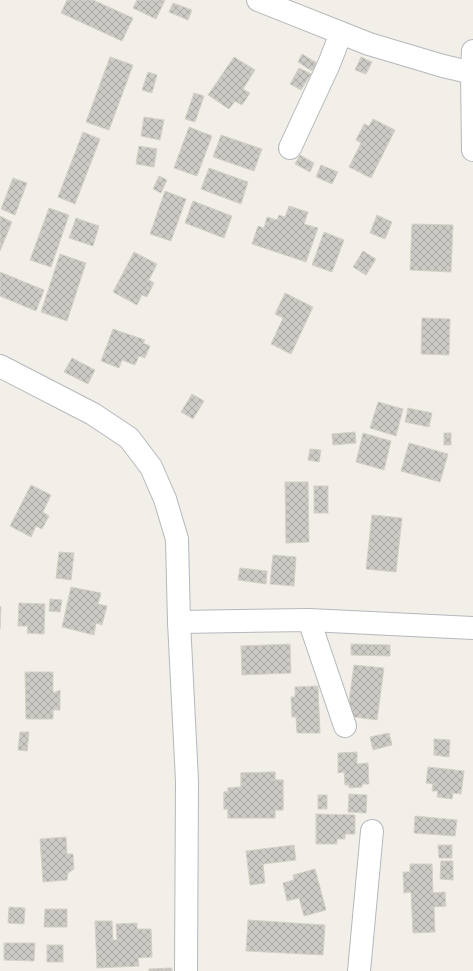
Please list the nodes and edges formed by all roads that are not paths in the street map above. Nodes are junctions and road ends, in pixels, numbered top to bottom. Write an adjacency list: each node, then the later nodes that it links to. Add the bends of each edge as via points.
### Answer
1 (258, 0): 2 (street)
2 (341, 33): 4 (street, via 370,44); 5 (street)
3 (473, 51): 4 (street)
4 (472, 73): 6 (street)
5 (290, 148)
6 (473, 150)
7 (0, 366): 9 (street, via 93,414 129,438 151,467 165,499 177,539)
8 (309, 620): 9 (street); 10 (street); 11 (street)
9 (180, 622): 13 (street, via 187,781)
10 (473, 628)
11 (345, 726)
12 (372, 831): 14 (street)
13 (186, 971)
14 (359, 971)

